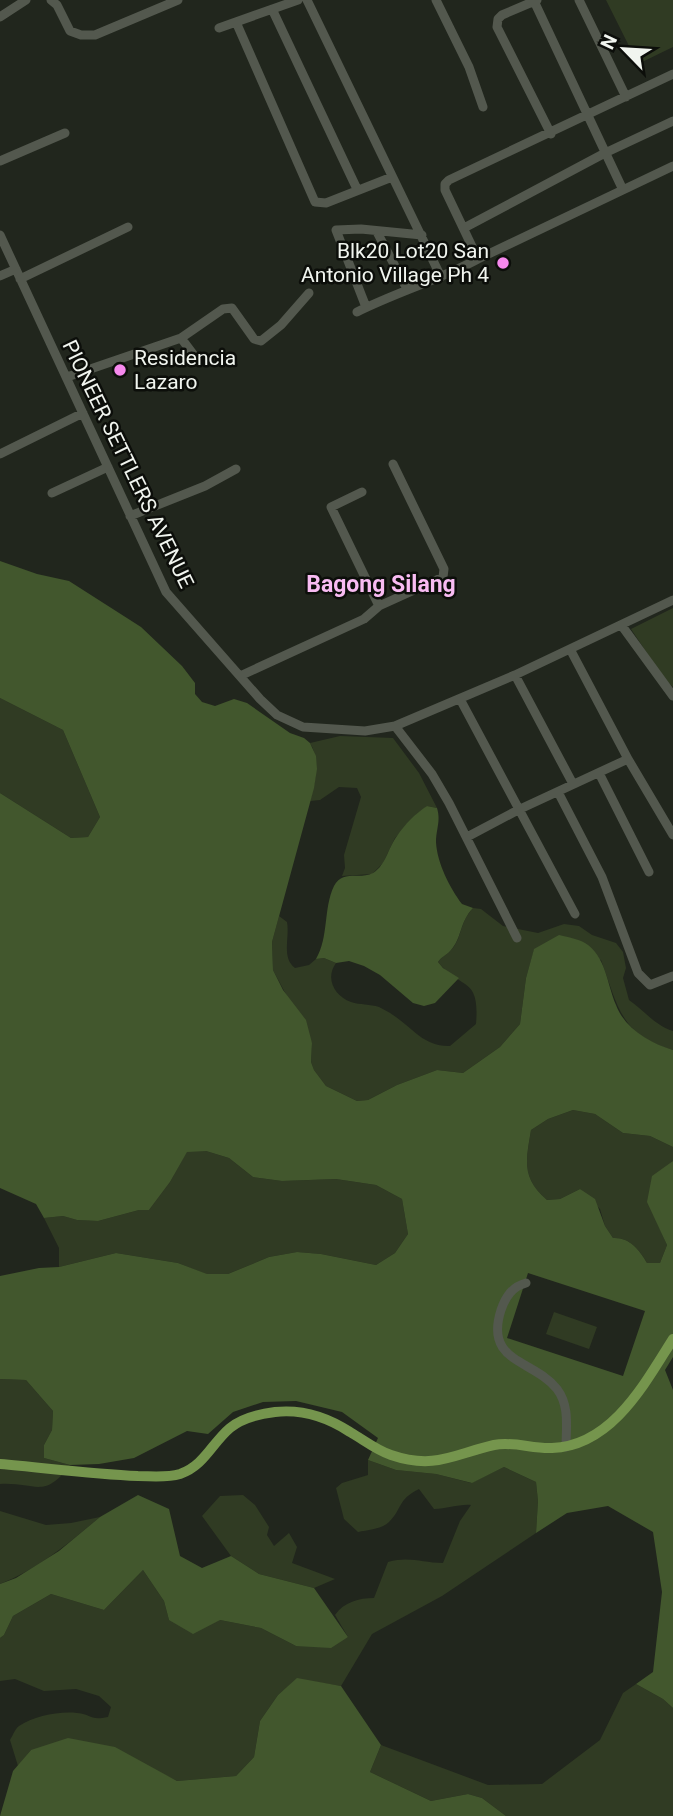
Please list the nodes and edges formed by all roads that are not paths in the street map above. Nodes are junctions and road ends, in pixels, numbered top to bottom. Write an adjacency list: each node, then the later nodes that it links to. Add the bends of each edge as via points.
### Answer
1 (26, 0): 10 (street)
2 (51, 0): 3 (street, via 70,31 88,36)
3 (178, 0)
4 (298, 0): 9 (street)
5 (307, 0): 23 (street)
6 (436, 0): 15 (street)
7 (579, 0): 14 (street)
8 (535, 1): 16 (street); 19 (street, via 502,15 498,27)
9 (272, 9): 11 (street); 24 (street)
10 (0, 17)
11 (236, 22): 12 (street); 24 (street, via 311,198 326,203)
12 (219, 28)
13 (673, 74): 14 (street)
14 (626, 97): 16 (street)
15 (484, 107)
16 (588, 114): 19 (street); 20 (street)
17 (673, 121): 20 (street)
18 (65, 134): 21 (street)
19 (551, 134): 27 (street, via 445,184)
20 (605, 153): 25 (street); 27 (street)
21 (0, 161)
22 (673, 166): 25 (street)
23 (392, 177): 24 (street); 30 (street)
24 (357, 189)
25 (623, 190): 31 (street)
26 (128, 228): 35 (street)
27 (464, 228): 31 (street)
28 (377, 232): 30 (street); 36 (street); 36 (street, via 336,230 361,310)
29 (0, 235): 32 (street, PIONEER SETTLERS AVENUE)
30 (422, 235): 34 (street)
31 (478, 259): 34 (street)
32 (16, 269): 33 (street); 35 (street, PIONEER SETTLERS AVENUE)
33 (0, 276)
34 (441, 277): 36 (street)
35 (20, 279): 40 (street, PIONEER SETTLERS AVENUE)
36 (407, 289)
37 (309, 293): 38 (street, via 265,340 254,339 229,307)
38 (181, 338): 39 (street); 40 (street)
39 (193, 354)
40 (67, 377): 41 (street, PIONEER SETTLERS AVENUE)
41 (83, 413): 42 (street); 44 (street, PIONEER SETTLERS AVENUE)
42 (0, 454)
43 (393, 464): 50 (street, via 444,574)
44 (108, 467): 47 (street); 48 (street, PIONEER SETTLERS AVENUE)
45 (236, 469): 48 (street)
46 (362, 492): 50 (street, via 331,507)
47 (52, 493)
48 (131, 516): 54 (street, PIONEER SETTLERS AVENUE, via 166,592)
49 (673, 600): 51 (street, PIONEER SETTLERS AVENUE)
50 (379, 606): 54 (street, via 364,619)
51 (622, 626): 52 (street, PIONEER SETTLERS AVENUE); 55 (street)
52 (570, 649): 53 (street, PIONEER SETTLERS AVENUE); 58 (street)
53 (515, 675): 56 (street, PIONEER SETTLERS AVENUE); 60 (street)
54 (240, 676): 57 (street, PIONEER SETTLERS AVENUE, via 268,707 295,725 365,731)
55 (673, 696)
56 (460, 699): 57 (street, PIONEER SETTLERS AVENUE); 62 (street)
57 (395, 726): 64 (street, via 432,775)
58 (628, 759): 59 (street); 63 (street)
59 (599, 773): 60 (street); 65 (street)
60 (573, 784): 61 (street)
61 (558, 792): 62 (street); 68 (street, via 601,877 638,973 650,985)
62 (518, 810): 64 (street); 66 (street)
63 (673, 835)
64 (467, 837): 67 (street)
65 (649, 872)
66 (575, 914)
67 (517, 938)
68 (673, 976)
69 (526, 1283): 71 (street, via 505,1300 498,1320 500,1344 558,1391 567,1418)
70 (673, 1339): 71 (main road, via 621,1414)
71 (566, 1447): 72 (main road, via 505,1443 449,1460 412,1460 376,1449 317,1415 289,1411 244,1420 230,1428 195,1466 167,1477)
72 (0, 1464)

